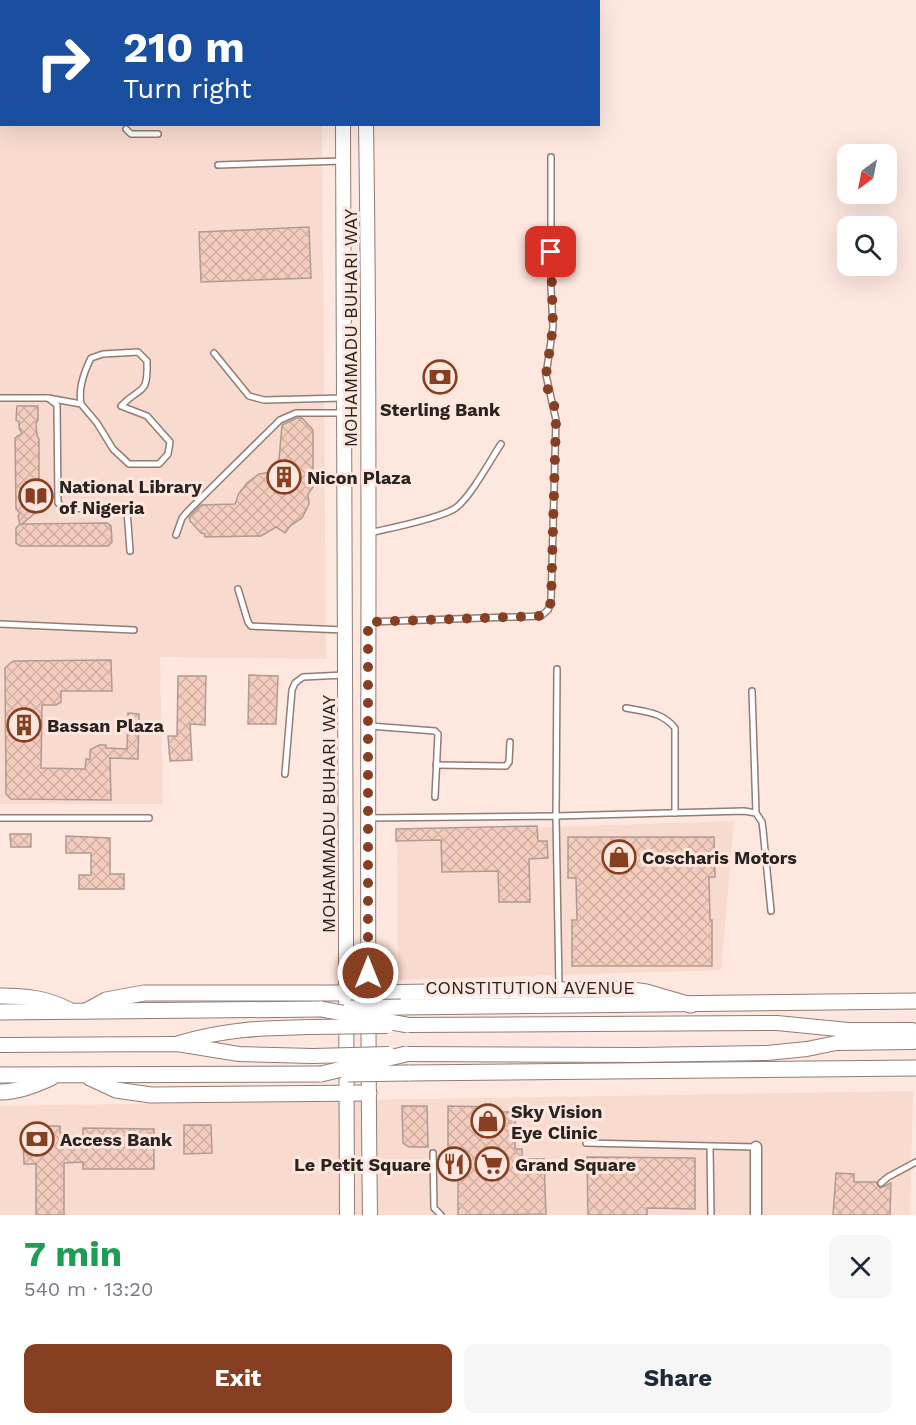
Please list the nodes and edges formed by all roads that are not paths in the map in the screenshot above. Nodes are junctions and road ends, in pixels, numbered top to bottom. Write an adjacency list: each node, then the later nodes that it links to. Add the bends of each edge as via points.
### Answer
1 (344, 126): 6 (main road, MOHAMMADU BUHARI WAY)
2 (366, 126): 9 (main road, MOHAMMADU BUHARI WAY)
3 (126, 129): 4 (lane, via 131,134)
4 (158, 134)
5 (551, 157): 23 (lane, via 553,327 546,375 556,420 548,610 541,616)
6 (344, 161): 7 (lane); 8 (main road, MOHAMMADU BUHARI WAY)
7 (218, 165)
8 (344, 185): 9 (main road); 13 (main road, MOHAMMADU BUHARI WAY)
9 (367, 186): 17 (main road, MOHAMMADU BUHARI WAY)
10 (214, 353): 13 (lane, via 249,396 264,400)
11 (0, 398): 12 (lane)
12 (48, 398): 14 (lane); 19 (lane, via 57,405 58,503 66,509 128,510)
13 (345, 398): 15 (main road, MOHAMMADU BUHARI WAY)
14 (81, 404): 14 (lane, via 84,371 91,358 138,352 147,361 147,380 142,391 121,406 147,416 170,442 168,454 159,464 129,464 113,449)
15 (345, 413): 18 (lane, via 296,413 280,420 188,511); 21 (main road, MOHAMMADU BUHARI WAY)
16 (501, 444): 17 (lane, via 456,508)
17 (369, 533): 22 (main road, MOHAMMADU BUHARI WAY)
18 (176, 535)
19 (130, 551)
20 (238, 590): 26 (lane, via 251,626)
21 (345, 603): 22 (main road); 26 (main road, MOHAMMADU BUHARI WAY)
22 (368, 604): 23 (main road, MOHAMMADU BUHARI WAY)
23 (368, 622): 31 (main road, MOHAMMADU BUHARI WAY)
24 (0, 624): 25 (lane)
25 (134, 630)
26 (345, 630): 28 (main road, MOHAMMADU BUHARI WAY)
27 (557, 669): 38 (lane)
28 (345, 675): 34 (lane, via 303,677 295,683); 44 (main road, MOHAMMADU BUHARI WAY)
29 (752, 691): 37 (lane)
30 (626, 708): 36 (lane, via 659,714 675,728)
31 (368, 726): 33 (lane, via 435,731); 41 (main road, MOHAMMADU BUHARI WAY)
32 (510, 742): 33 (lane, via 506,766)
33 (436, 765): 35 (lane)
34 (285, 774)
35 (435, 797)
36 (675, 813): 37 (lane); 38 (lane)
37 (756, 813): 42 (lane, via 764,830)
38 (556, 816): 41 (lane); 43 (lane)
39 (0, 818): 40 (lane)
40 (149, 818)
41 (368, 818): 45 (main road, MOHAMMADU BUHARI WAY)
42 (771, 911)
43 (559, 990): 45 (main road); 48 (main road, via 625,988)
44 (346, 993): 45 (main road); 50 (main road, via 144,993 106,1000); 62 (main road, MOHAMMADU BUHARI WAY)
45 (368, 993): 63 (main road, MOHAMMADU BUHARI WAY)
46 (0, 996): 50 (main road, via 38,998)
47 (916, 1001): 48 (main road, CONSTITUTION AVENUE)
48 (692, 1005): 49 (main road, CONSTITUTION AVENUE, bridge)
49 (321, 1009): 50 (main road, CONSTITUTION AVENUE); 52 (main road, bridge)
50 (79, 1011): 51 (main road, CONSTITUTION AVENUE)
51 (0, 1012)
52 (407, 1026): 53 (main road, CONSTITUTION AVENUE, bridge, via 234,1030); 55 (main road, CONSTITUTION AVENUE, via 777,1023 913,1036 756,1053)
53 (177, 1044): 54 (main road, CONSTITUTION AVENUE); 55 (main road, CONSTITUTION AVENUE, bridge, via 239,1054)
54 (0, 1045)
55 (406, 1054): 57 (main road, bridge)
56 (916, 1068): 57 (main road, bridge)
57 (321, 1074): 60 (main road)
58 (0, 1075): 59 (main road)
59 (58, 1075): 60 (main road); 61 (main road, via 28,1087)
60 (84, 1075): 62 (main road, via 116,1090 150,1095)
61 (0, 1092)
62 (347, 1092): 63 (main road); 70 (main road, MOHAMMADU BUHARI WAY)
63 (369, 1093): 71 (main road, MOHAMMADU BUHARI WAY)
64 (586, 1143): 65 (lane)
65 (710, 1146): 66 (lane); 73 (lane)
66 (756, 1147): 74 (street)
67 (433, 1153): 72 (lane, via 434,1208)
68 (916, 1162): 69 (lane)
69 (881, 1182)
70 (347, 1215)
71 (370, 1215)
72 (441, 1215)
73 (711, 1215)
74 (756, 1215)

